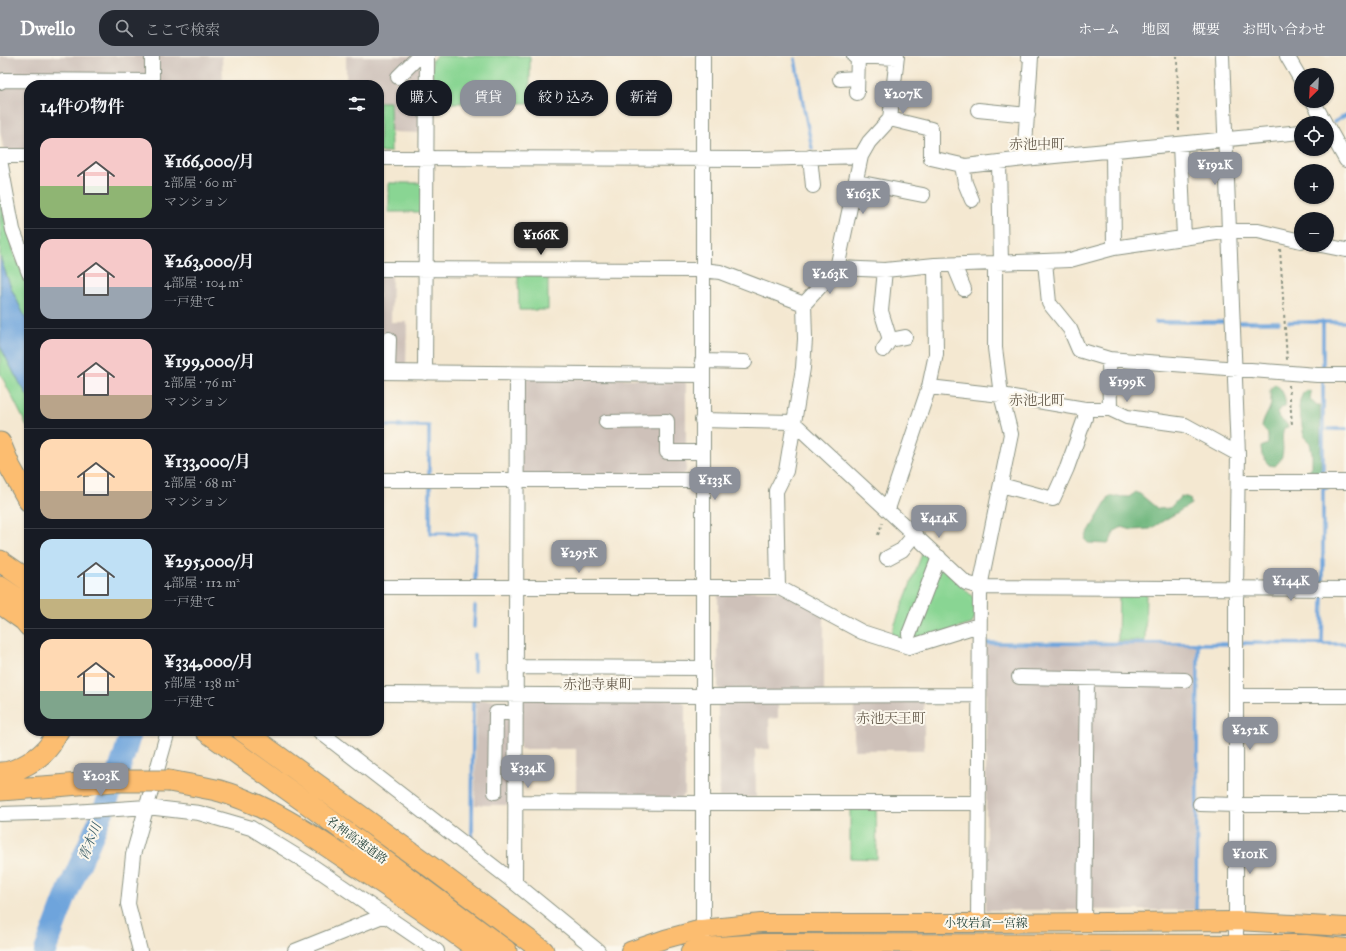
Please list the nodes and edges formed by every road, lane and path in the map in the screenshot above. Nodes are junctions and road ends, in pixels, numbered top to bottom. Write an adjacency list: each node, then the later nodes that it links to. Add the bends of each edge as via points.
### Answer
1 (152, 56): 17 (street)
2 (419, 56): 13 (street)
3 (427, 56): 33 (street)
4 (703, 56): 34 (street)
5 (854, 56): 6 (street)
6 (858, 56): 11 (street); 14 (street)
7 (1028, 56): 21 (street, via 1031,57)
8 (1176, 56): 26 (path)
9 (1222, 56): 25 (street)
10 (1287, 56): 12 (street)
11 (897, 57): 22 (street)
12 (1294, 68)
13 (398, 77)
14 (857, 78): 15 (street); 19 (street)
15 (840, 79)
16 (24, 80): 18 (street)
17 (152, 80)
18 (0, 82)
19 (857, 93)
20 (978, 110): 21 (street)
21 (1028, 115): 35 (street)
22 (890, 120): 31 (street, via 869,142); 39 (street, via 931,129 931,158)
23 (1294, 133): 25 (street)
24 (1334, 139): 37 (street)
25 (1226, 140): 26 (street); 44 (street)
26 (1180, 144): 27 (street); 46 (street)
27 (1113, 151): 35 (street); 48 (street)
28 (0, 156): 29 (street)
29 (24, 156)
30 (810, 156): 31 (street); 34 (street, via 758,159); 41 (street)
31 (861, 156): 40 (street)
32 (384, 158): 33 (street)
33 (426, 158): 34 (street); 58 (street)
34 (703, 158): 59 (street)
35 (1024, 159): 38 (street)
36 (0, 160): 51 (street, via 13,230)
37 (1346, 160)
38 (999, 162): 39 (street); 53 (street)
39 (962, 165): 43 (street, via 965,183)
40 (857, 182): 42 (street); 56 (street)
41 (813, 186)
42 (923, 195)
43 (972, 200)
44 (1230, 231): 45 (street); 46 (street); 68 (street)
45 (1279, 236): 47 (street); 71 (path)
46 (1184, 238): 48 (street)
47 (1294, 239)
48 (1114, 248): 52 (street, via 1070,260)
49 (1334, 248): 50 (street)
50 (1346, 250)
51 (24, 259)
52 (1045, 262): 53 (street); 65 (street, via 1049,303 1070,329 1079,350)
53 (998, 263): 55 (street); 75 (street, via 995,348)
54 (935, 265): 55 (street); 60 (street); 74 (street, via 936,354)
55 (954, 265): 61 (street)
56 (838, 268): 60 (street); 62 (street)
57 (384, 269): 58 (street)
58 (426, 269): 59 (street); 70 (street)
59 (703, 270): 62 (street, via 720,272); 67 (street)
60 (885, 270): 63 (street, via 881,311 887,345)
61 (964, 289)
62 (804, 304): 80 (street, via 803,368)
63 (905, 337)
64 (389, 339): 69 (street)
65 (1109, 359): 68 (street); 77 (street)
66 (745, 362): 67 (street)
67 (702, 368): 72 (street); 78 (street)
68 (1235, 369): 71 (street); 84 (street)
69 (384, 372): 70 (street)
70 (425, 373): 72 (street)
71 (1288, 373): 73 (street); 81 (path)
72 (516, 374): 86 (street)
73 (1346, 375)
74 (929, 387): 75 (street); 92 (street)
75 (1001, 395): 76 (street); 90 (street, via 1011,434)
76 (1085, 409): 77 (street); 90 (street, via 1067,468 1054,499)
77 (1110, 409): 84 (street, via 1127,417 1185,425)
78 (702, 420): 80 (street); 83 (street)
79 (606, 422): 83 (street, via 667,421 667,452)
80 (793, 422): 92 (street); 102 (street, via 786,471 776,491)
81 (1292, 425)
82 (0, 443): 91 (highway)
83 (702, 452): 87 (street)
84 (1238, 454): 88 (street)
85 (384, 480): 86 (street)
86 (516, 480): 87 (street); 100 (street)
87 (702, 480): 101 (street)
88 (1238, 482): 89 (street); 104 (street)
89 (1346, 482)
90 (1001, 485): 103 (street)
91 (24, 492)
92 (888, 509): 93 (street)
93 (915, 534): 94 (street); 95 (street, via 902,550)
94 (939, 557): 103 (street, via 966,583); 110 (street)
95 (887, 558)
96 (0, 561): 97 (highway)
97 (24, 578)
98 (0, 587): 107 (highway)
99 (384, 587): 100 (street)
100 (516, 587): 101 (street); 111 (street)
101 (702, 587): 102 (street); 112 (street)
102 (778, 587): 109 (street, via 862,632 909,647)
103 (980, 587): 104 (street); 109 (street)
104 (1236, 588): 105 (street); 120 (street)
105 (1346, 589)
106 (0, 603): 108 (highway)
107 (24, 604)
108 (24, 620)
109 (979, 625): 118 (street)
110 (909, 634)
111 (516, 667): 112 (street); 117 (street)
112 (702, 668): 119 (street)
113 (1019, 677): 114 (street)
114 (1087, 678): 115 (street); 143 (street)
115 (1185, 680)
116 (384, 694): 117 (street)
117 (516, 694): 119 (street); 122 (street)
118 (979, 695): 119 (street); 133 (street)
119 (702, 696): 134 (street)
120 (1237, 696): 121 (street); 136 (street)
121 (1346, 696)
122 (516, 713): 131 (street, via 496,713); 132 (street)
123 (55, 736): 129 (highway, via 50,746 29,764)
124 (167, 736): 138 (street)
125 (213, 736): 156 (highway, 名神高速道路)
126 (250, 736): 157 (highway, 名神高速道路)
127 (268, 736): 158 (highway)
128 (325, 736): 140 (street)
129 (0, 773)
130 (0, 790): 155 (highway, bridge, via 113,781 169,781 220,792 283,819 335,851)
131 (495, 792)
132 (515, 802): 134 (street); 140 (street)
133 (979, 803): 134 (street); 144 (street)
134 (702, 804): 146 (street)
135 (1200, 804): 136 (street)
136 (1237, 805): 137 (street); 142 (street)
137 (1346, 805)
138 (147, 807): 139 (street); 141 (street, via 199,814 251,828 312,865); 152 (street, via 133,855 128,904)
139 (0, 814)
140 (515, 883): 159 (street)
141 (385, 915): 153 (street); 154 (street)
142 (1237, 921): 143 (main road, 小牧岩倉一宮線); 145 (main road, 小牧岩倉一宮線); 149 (street)
143 (1084, 922): 144 (main road, 小牧岩倉一宮線)
144 (978, 923): 146 (main road, 小牧岩倉一宮線, via 761,923)
145 (1346, 927)
146 (702, 929): 151 (street); 160 (main road, 小牧岩倉一宮線)
147 (879, 947): 148 (main road, 小牧岩倉一宮線); 151 (main road, 小牧岩倉一宮線, via 763,942)
148 (978, 947): 149 (main road, 小牧岩倉一宮線)
149 (1236, 948): 150 (main road, 小牧岩倉一宮線, via 1306,944)
150 (1346, 948)
151 (696, 949)
152 (140, 951)
153 (295, 951)
154 (437, 951)
155 (480, 951)
156 (506, 951)
157 (542, 951)
158 (557, 951)
159 (598, 951)
160 (630, 951)

